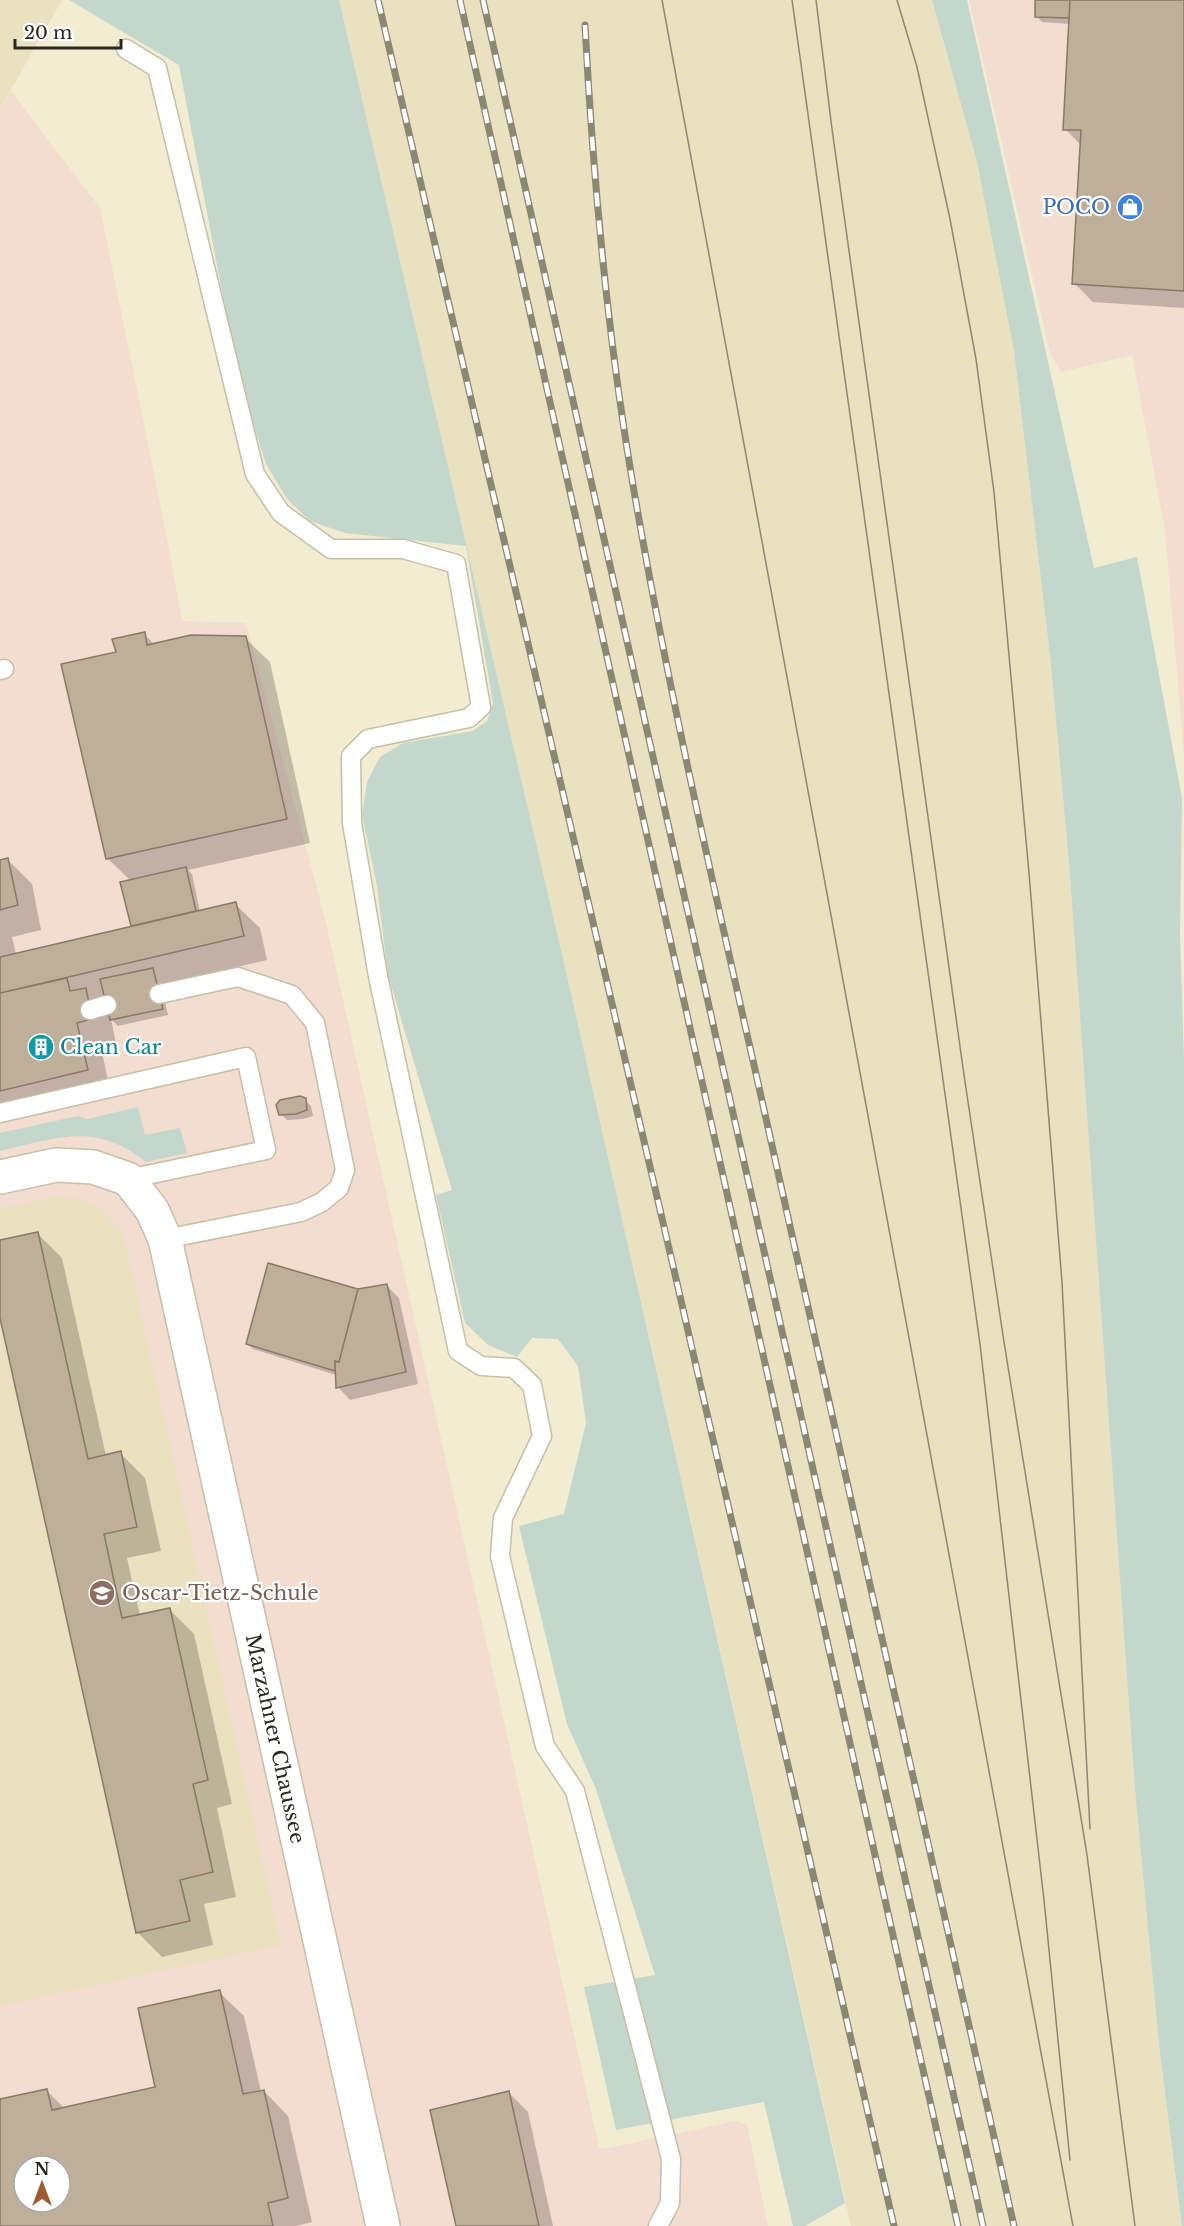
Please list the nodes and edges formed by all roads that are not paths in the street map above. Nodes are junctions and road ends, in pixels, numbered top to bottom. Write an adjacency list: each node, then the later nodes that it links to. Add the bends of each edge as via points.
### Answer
1 (126, 49): 8 (lane, via 157,68 255,474 281,513 331,549 404,549 456,564 481,707 469,718 368,739 351,756 352,823 378,976 458,1351 481,1366 514,1368 532,1385 542,1436 503,1518 500,1556 545,1746 575,1791 671,2159 670,2204)
2 (159, 994): 6 (lane, via 237,977 292,995 315,1023 345,1170 339,1188 301,1212)
3 (0, 1113): 5 (lane, via 246,1057 266,1150)
4 (0, 1177): 5 (street, via 56,1165 93,1167)
5 (128, 1179): 6 (street, Marzahner Chaussee, via 152,1210)
6 (165, 1239): 7 (street, Marzahner Chaussee)
7 (383, 2226)
8 (658, 2226)

